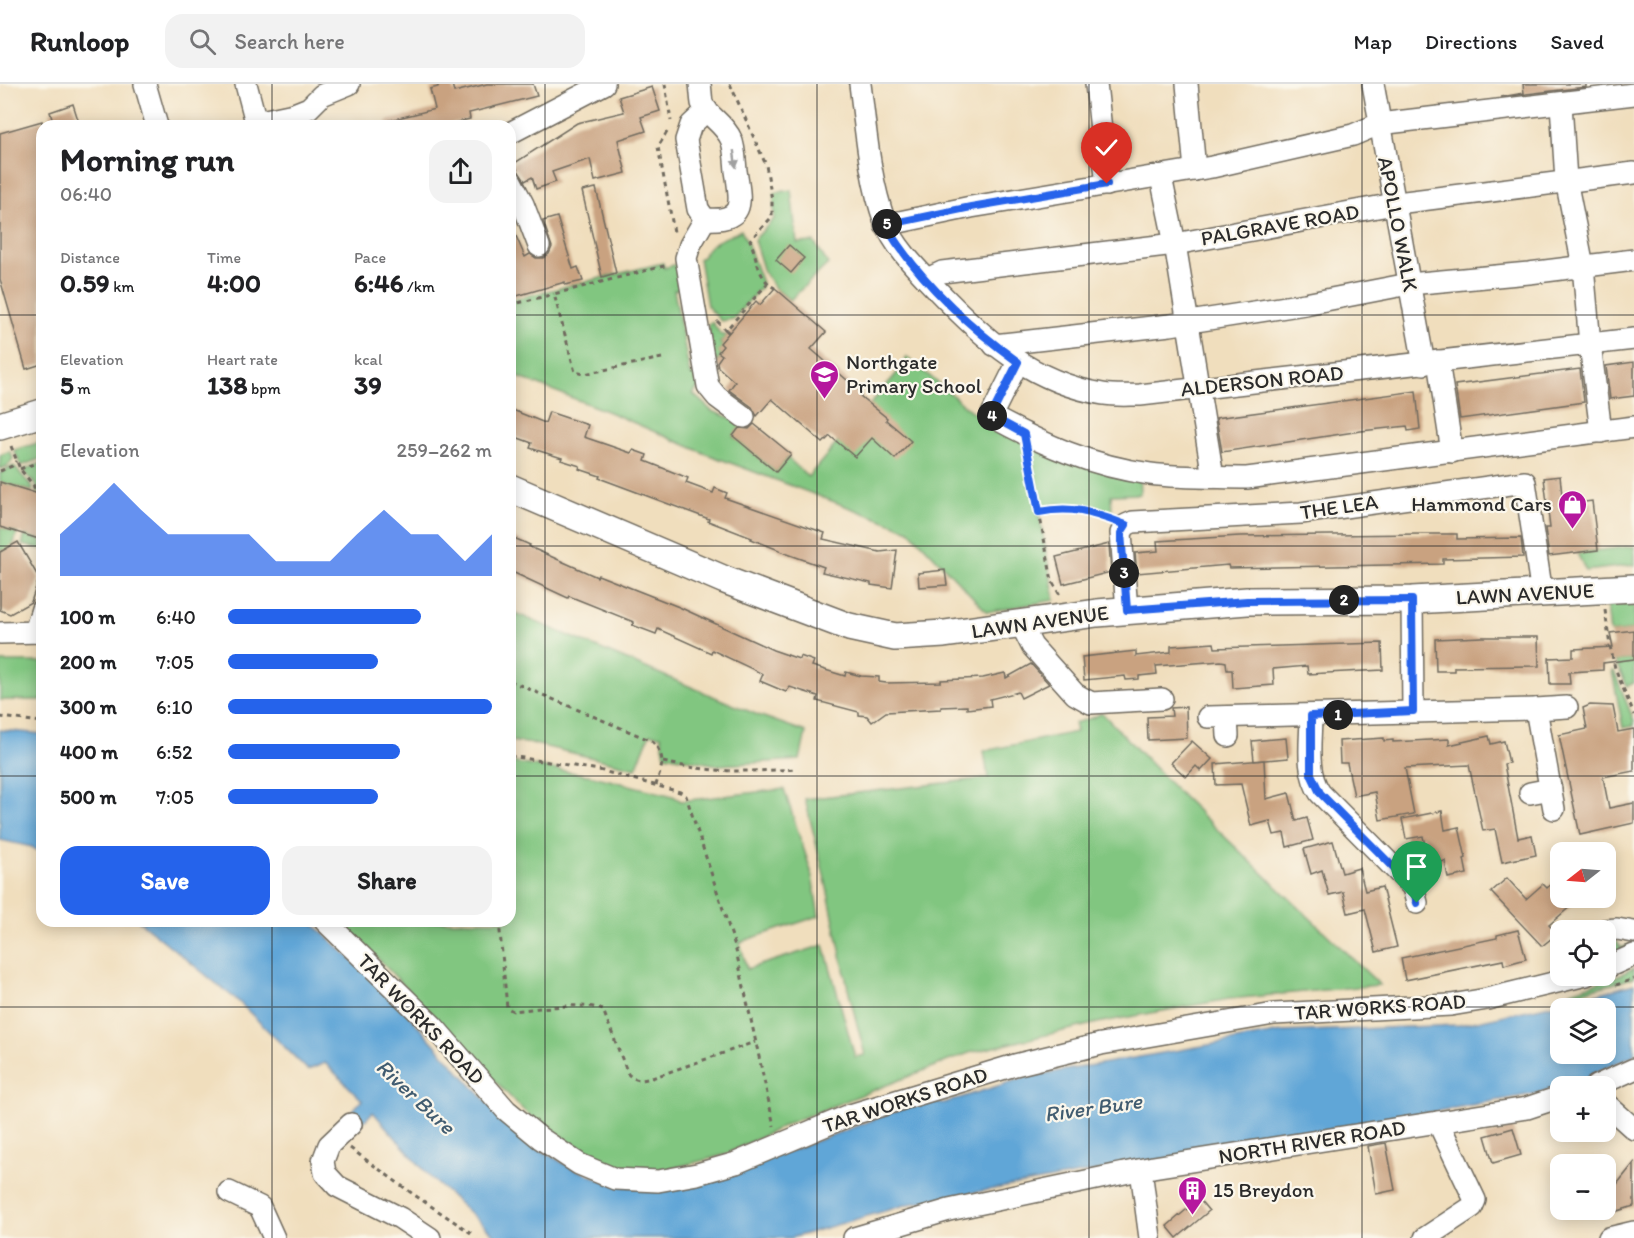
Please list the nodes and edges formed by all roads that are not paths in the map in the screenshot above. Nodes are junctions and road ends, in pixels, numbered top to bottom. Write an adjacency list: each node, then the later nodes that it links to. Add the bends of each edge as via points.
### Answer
1 (145, 84): 13 (street)
2 (246, 84): 14 (street)
3 (348, 84): 15 (street, via 322,95 309,108)
4 (604, 84): 17 (street)
5 (700, 84): 12 (street)
6 (860, 84): 26 (street, ALDERSON ROAD, via 873,183)
7 (1096, 84): 22 (street)
8 (1187, 84): 18 (street)
9 (1373, 84): 16 (street, APOLLO WALK)
10 (1634, 94): 11 (street)
11 (1561, 104): 16 (street); 21 (street)
12 (707, 110): 25 (street, via 691,125 687,140 698,209); 25 (street, one-way to 25, via 725,127 732,142 741,203 734,214 720,220)
13 (155, 120)
14 (255, 120)
15 (271, 120)
16 (1379, 124): 18 (street, via 1353,135); 24 (street, APOLLO WALK)
17 (516, 130)
18 (1195, 170): 20 (street)
19 (1634, 173): 21 (street, PALGRAVE ROAD)
20 (1161, 177): 22 (street); 27 (street)
21 (1566, 180): 24 (street, PALGRAVE ROAD); 30 (street)
22 (1107, 184): 26 (street)
23 (516, 191): 28 (street)
24 (1395, 204): 27 (street, PALGRAVE ROAD); 32 (street, APOLLO WALK)
25 (705, 219): 41 (street, via 683,259 708,386)
26 (885, 225): 31 (street, ALDERSON ROAD)
27 (1175, 244): 31 (street, PALGRAVE ROAD, via 942,272); 33 (street)
28 (539, 246)
29 (1634, 260): 30 (street)
30 (1583, 266): 32 (street); 35 (street)
31 (927, 279): 36 (street, ALDERSON ROAD)
32 (1409, 284): 33 (street); 38 (street, APOLLO WALK)
33 (1188, 322): 36 (street); 39 (street)
34 (1634, 339): 35 (street, ALDERSON ROAD)
35 (1590, 344): 38 (street, ALDERSON ROAD); 44 (street)
36 (994, 345): 37 (street, ALDERSON ROAD)
37 (1018, 362): 39 (street, ALDERSON ROAD, via 1069,387 1106,394 1140,395); 46 (street, via 991,416 1063,452 1108,465 1150,474)
38 (1431, 363): 39 (street, ALDERSON ROAD); 45 (street, APOLLO WALK)
39 (1199, 388): 46 (street)
40 (36, 415): 42 (main road)
41 (744, 417)
42 (0, 426)
43 (1634, 427): 44 (street)
44 (1601, 432): 45 (street)
45 (1452, 452): 46 (street, via 1247,478)
46 (1213, 477)
47 (516, 491): 52 (main road, LAWN AVENUE, via 725,580 849,627 895,637)
48 (1634, 588): 49 (main road, LAWN AVENUE)
49 (1542, 594): 50 (main road, LAWN AVENUE); 51 (street, THE LEA, via 1525,482 1301,513 1133,522 1121,533)
50 (1412, 600): 51 (main road, LAWN AVENUE, via 1247,601); 58 (street)
51 (1127, 610): 52 (main road, LAWN AVENUE)
52 (1021, 624): 55 (street, via 1032,646 1075,694 1091,703)
53 (36, 632): 54 (street)
54 (0, 633)
55 (1162, 699)
56 (1567, 707): 57 (street)
57 (1536, 710): 58 (street); 61 (street)
58 (1413, 711): 59 (street)
59 (1311, 716): 60 (street); 62 (street, via 1314,784 1413,887)
60 (1221, 723)
61 (1545, 797)
62 (1417, 903)
63 (332, 927): 68 (street, TAR WORKS ROAD, via 433,1026 506,1110 540,1138 579,1164 615,1179 658,1181 736,1163 850,1115 1015,1065 1101,1044 1274,1014 1451,1005)
64 (1616, 929): 65 (street)
65 (1634, 932)
66 (1634, 955): 67 (street)
67 (1616, 970)
68 (1550, 983)
69 (1634, 1069): 70 (street)
70 (1616, 1077)
71 (1550, 1100): 73 (street, NORTH RIVER ROAD, via 1527,1108)
72 (1616, 1113): 74 (street)
73 (1438, 1122): 76 (street, NORTH RIVER ROAD); 84 (street, via 1475,1200 1472,1207)
74 (1629, 1125)
75 (344, 1131): 81 (street, via 329,1145 323,1161 325,1173 338,1186)
76 (1141, 1170): 79 (street, NORTH RIVER ROAD, via 949,1210); 83 (street)
77 (230, 1192): 80 (street, via 261,1207)
78 (1634, 1232): 85 (street)
79 (881, 1234): 82 (street, NORTH RIVER ROAD)
80 (274, 1238)
81 (430, 1238)
82 (854, 1238)
83 (1150, 1238)
84 (1425, 1238)
85 (1610, 1238)

